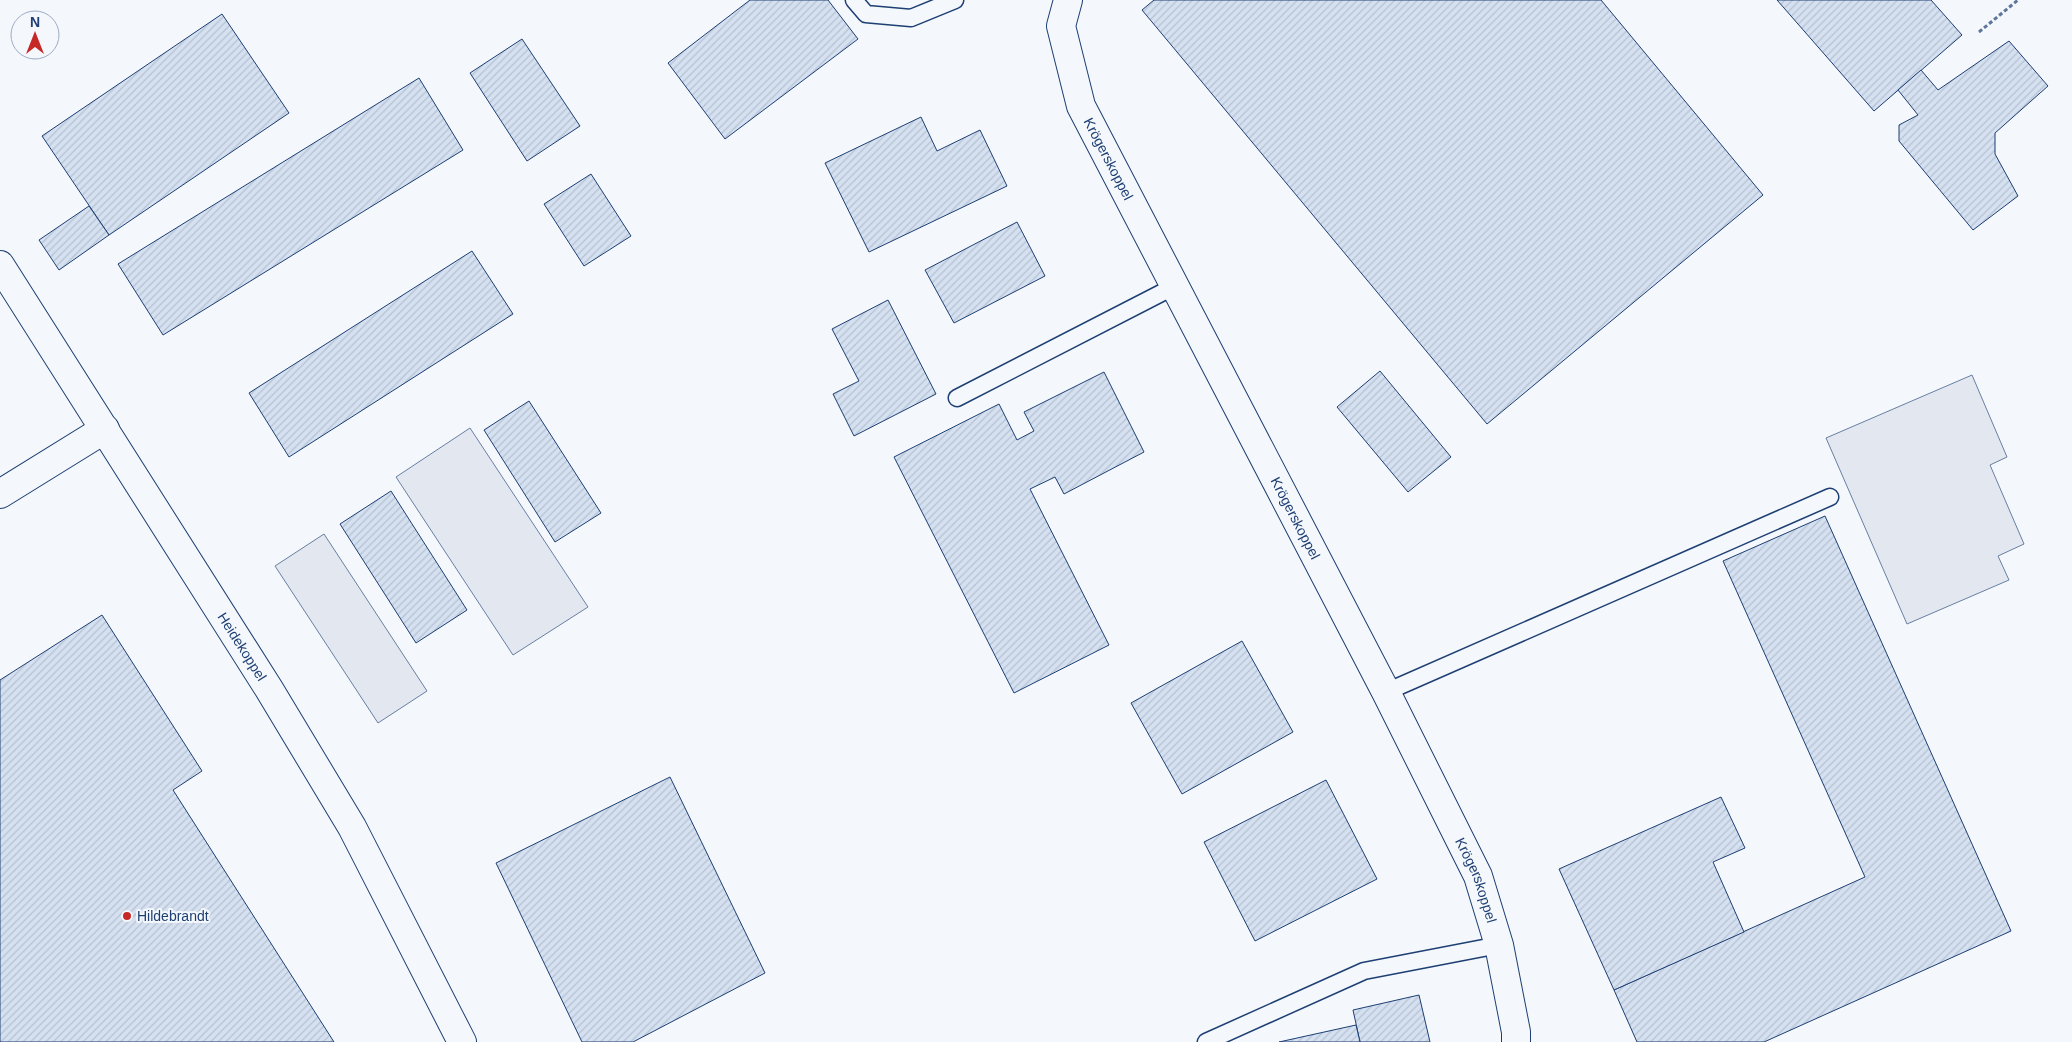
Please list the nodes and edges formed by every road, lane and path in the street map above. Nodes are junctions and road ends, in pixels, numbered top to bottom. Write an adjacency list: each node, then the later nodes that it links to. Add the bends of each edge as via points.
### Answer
1 (854, 0): 2 (lane, via 866,14 911,18)
2 (956, 0)
3 (1067, 0): 7 (street, Krögerskoppel, via 1061,26 1081,106)
4 (2018, 0): 5 (path)
5 (1979, 32)
6 (0, 265): 9 (street, Heidekoppel)
7 (1175, 286): 8 (lane); 12 (street, Krögerskoppel)
8 (957, 398)
9 (104, 429): 10 (street); 14 (street, Heidekoppel, via 269,689 352,827)
10 (0, 494)
11 (1830, 497): 12 (lane)
12 (1386, 692): 13 (street, Krögerskoppel, via 1478,876)
13 (1499, 945): 15 (lane, via 1364,971); 16 (street, Krögerskoppel)
14 (462, 1042)
15 (1206, 1042)
16 (1516, 1042)

